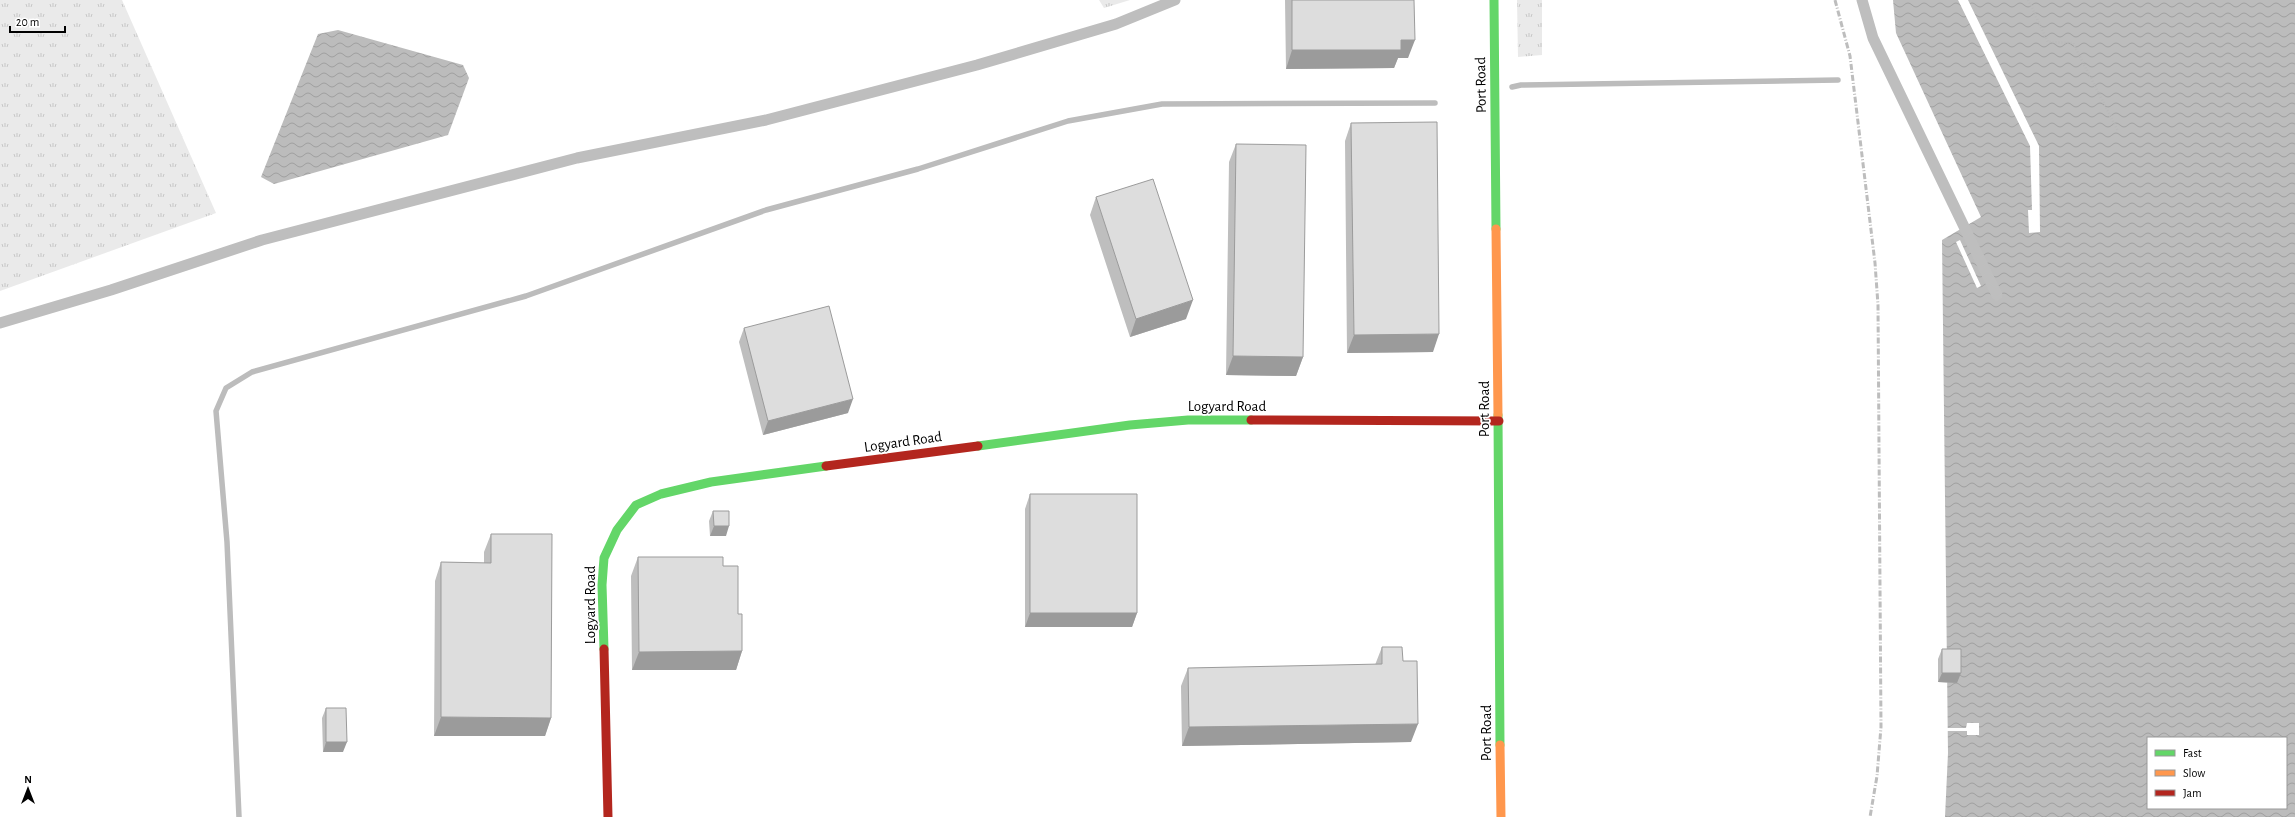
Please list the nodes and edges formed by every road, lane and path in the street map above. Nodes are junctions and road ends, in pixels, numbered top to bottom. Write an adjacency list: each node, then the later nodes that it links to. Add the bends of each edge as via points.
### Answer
1 (1175, 0): 7 (lane, via 1116,24 970,67 766,120 577,158 262,240 111,290)
2 (1494, 0): 8 (street, Port Road)
3 (1862, 0): 6 (lane, via 1873,38)
4 (2028, 0): 5 (path, via 2048,42 2073,43)
5 (2118, 131)
6 (1998, 295)
7 (0, 323)
8 (1499, 421): 9 (street, Logyard Road, via 1188,420 1130,425 711,482 661,494 636,505 617,530 604,558 602,585); 10 (street, Port Road)
9 (608, 817)
10 (1500, 817)

